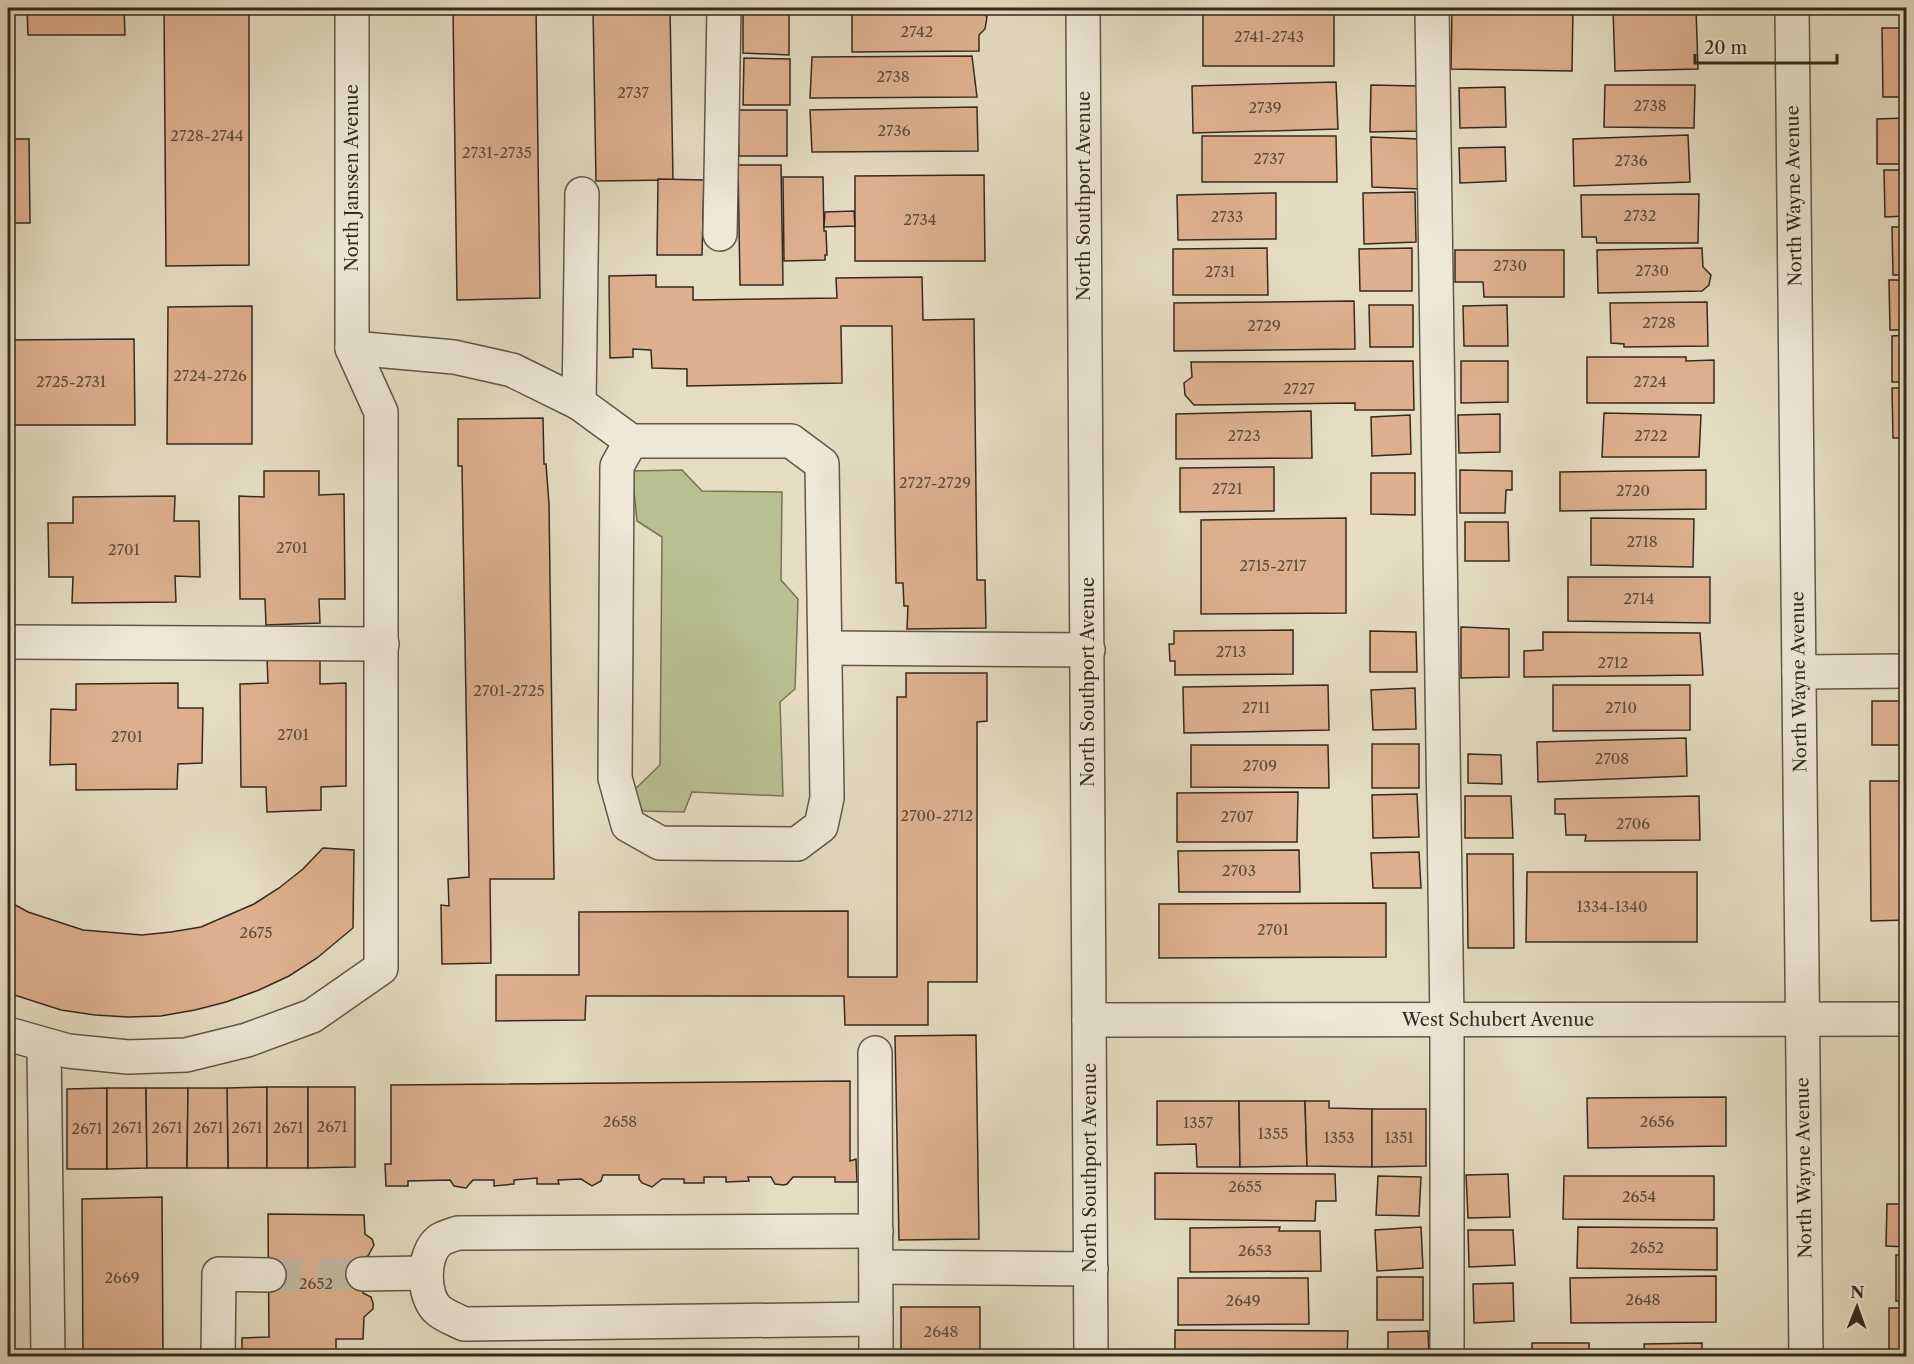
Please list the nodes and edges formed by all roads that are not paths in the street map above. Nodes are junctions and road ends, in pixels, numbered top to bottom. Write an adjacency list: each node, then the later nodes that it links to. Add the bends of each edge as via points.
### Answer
1 (352, 8): 8 (street, North Janssen Avenue)
2 (724, 8): 7 (street)
3 (1083, 8): 14 (street, North Southport Avenue)
4 (1432, 8): 19 (street)
5 (1792, 8): 16 (street, North Wayne Avenue)
6 (582, 194): 9 (street)
7 (720, 234)
8 (352, 348): 9 (street, via 454,357 512,370); 12 (street, via 381,412)
9 (579, 403): 10 (street)
10 (631, 441): 13 (street, via 791,441 822,464); 13 (street, via 617,466 615,778 628,825 660,843 797,844 821,826 827,798)
11 (8, 642): 12 (street)
12 (382, 644): 22 (street, via 381,968 312,1016 247,1040 186,1055 128,1057)
13 (826, 648): 14 (street)
14 (1088, 650): 18 (street, North Southport Avenue)
15 (1906, 671): 16 (street)
16 (1799, 672): 20 (street, North Wayne Avenue)
17 (1906, 1019): 20 (street, West Schubert Avenue)
18 (1089, 1020): 19 (street, West Schubert Avenue); 26 (street, North Southport Avenue)
19 (1447, 1020): 20 (street, West Schubert Avenue); 35 (street)
20 (1803, 1020): 36 (street, North Wayne Avenue)
21 (8, 1034): 22 (street)
22 (44, 1045): 31 (street)
23 (875, 1053): 24 (street)
24 (876, 1231): 25 (street); 27 (street, via 458,1233 439,1241)
25 (876, 1267): 26 (street); 30 (street)
26 (1091, 1269): 34 (street, North Southport Avenue)
27 (426, 1273): 28 (street); 30 (street, via 428,1292 437,1310 464,1324)
28 (363, 1274)
29 (268, 1275): 32 (street, via 219,1274)
30 (876, 1319): 33 (street)
31 (48, 1356)
32 (219, 1356)
33 (876, 1356)
34 (1091, 1356)
35 (1447, 1356)
36 (1806, 1356)

